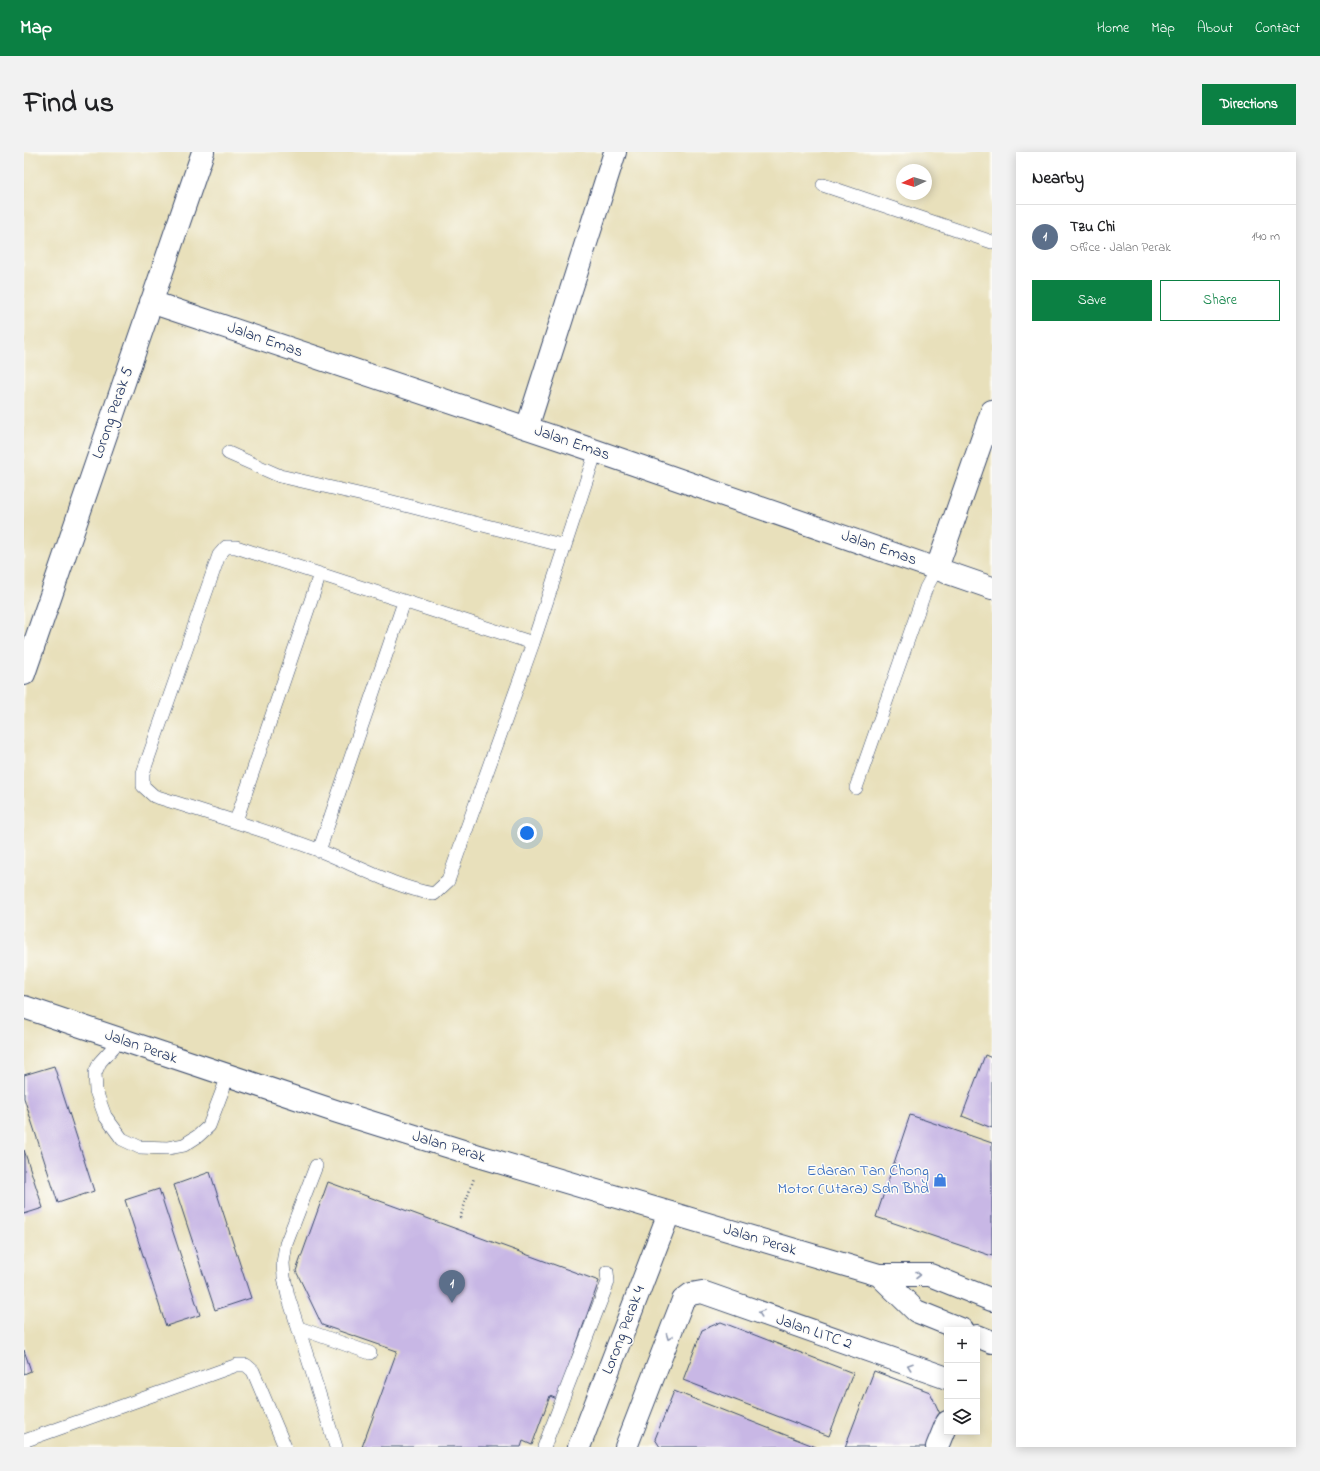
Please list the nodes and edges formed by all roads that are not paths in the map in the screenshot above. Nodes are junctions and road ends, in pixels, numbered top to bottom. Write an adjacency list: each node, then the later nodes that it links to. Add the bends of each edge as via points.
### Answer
1 (203, 152): 5 (street, Lorong Perak 5)
2 (615, 152): 7 (street)
3 (824, 185): 4 (lane)
4 (992, 242)
5 (151, 302): 7 (street, Jalan Emas); 16 (street, Lorong Perak 5)
6 (992, 411): 11 (street)
7 (527, 428): 8 (street, Jalan Emas)
8 (596, 451): 10 (lane); 11 (street, Jalan Emas)
9 (228, 453): 10 (lane, via 280,476)
10 (565, 546): 15 (lane)
11 (937, 568): 13 (street, Jalan Emas); 17 (lane, via 926,588)
12 (320, 574): 14 (lane); 18 (lane); 18 (lane, via 236,547 226,547 219,555 143,773 144,786 154,796)
13 (992, 588)
14 (404, 602): 15 (lane); 19 (lane)
15 (533, 643): 19 (lane, via 448,881 434,894 414,891)
16 (24, 674)
17 (856, 788)
18 (236, 821): 19 (lane)
19 (319, 851)
20 (24, 1007): 21 (street, Jalan Perak)
21 (120, 1040): 22 (street, Jalan Perak); 22 (lane, via 100,1062 95,1072 96,1091 106,1116 122,1139 139,1147 168,1148 184,1145 198,1136 209,1126)
22 (228, 1076): 24 (street, Jalan Perak, via 474,1155)
23 (316, 1166): 29 (lane, via 286,1244 283,1263 284,1277)
24 (669, 1213): 26 (street, Jalan Perak); 39 (street, Lorong Perak 4)
25 (607, 1272): 38 (lane, via 608,1282)
26 (878, 1276): 27 (street, Jalan Perak, one-way to 27, via 930,1275); 28 (street, Jalan Perak, via 916,1311)
27 (992, 1300)
28 (956, 1327)
29 (299, 1328): 32 (lane); 37 (lane)
30 (980, 1337): 31 (street)
31 (992, 1342)
32 (370, 1353)
33 (944, 1377): 40 (street, Jalan LITC 2, one-way to 40, via 702,1292 691,1294 683,1300)
34 (944, 1430): 41 (street)
35 (24, 1441): 36 (lane, via 237,1365 246,1366 253,1371)
36 (285, 1447)
37 (336, 1447)
38 (544, 1447)
39 (579, 1447)
40 (626, 1447)
41 (937, 1447)

